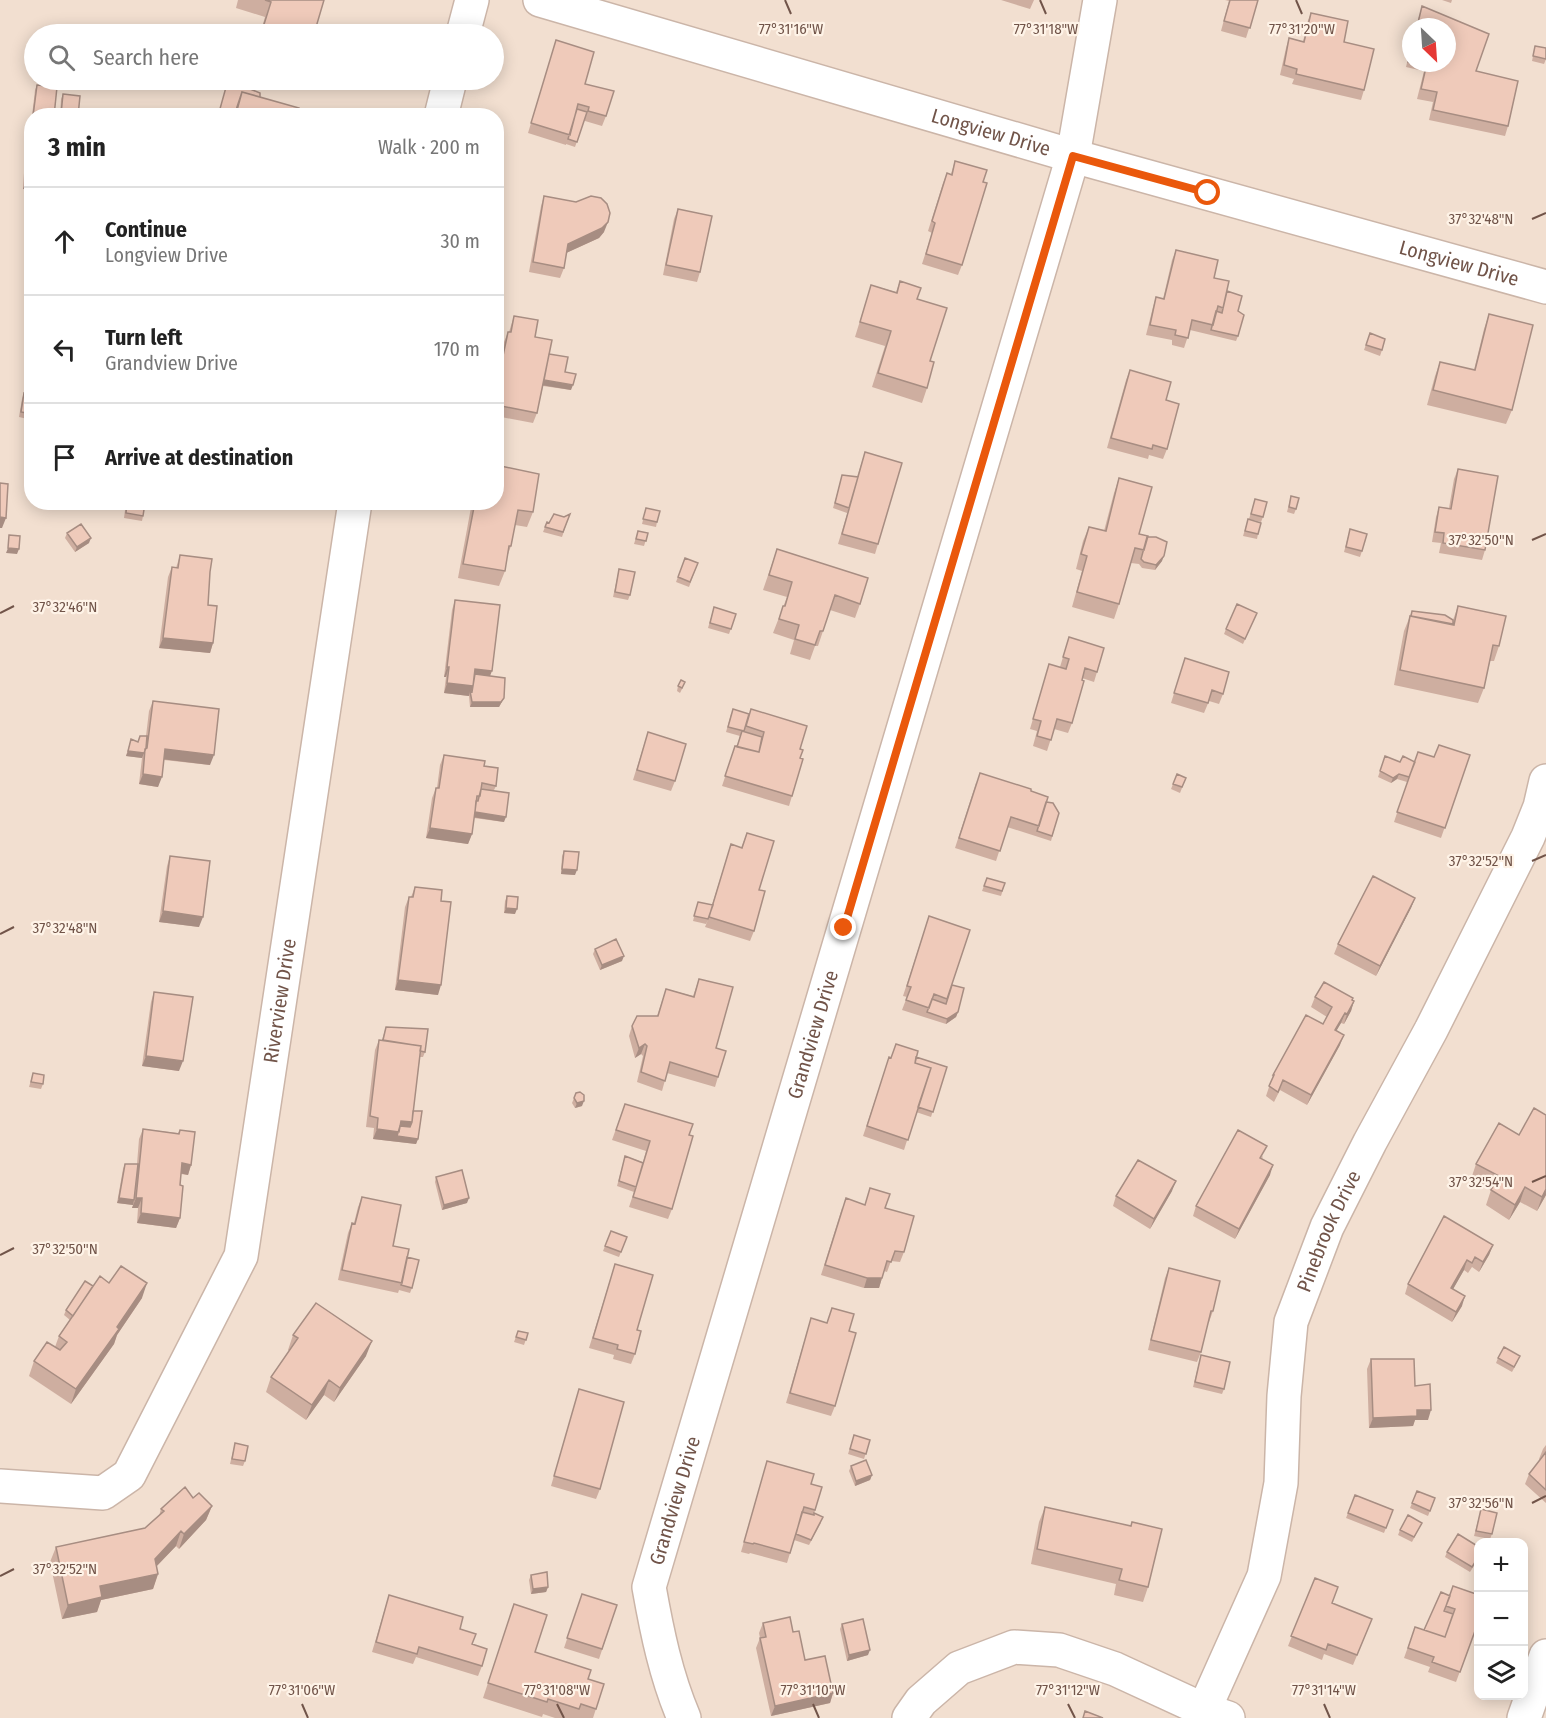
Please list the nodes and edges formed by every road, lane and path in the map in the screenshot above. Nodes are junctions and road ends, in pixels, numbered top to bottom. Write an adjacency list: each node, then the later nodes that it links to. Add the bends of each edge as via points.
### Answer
1 (472, 0): 4 (street)
2 (540, 0): 7 (street, Longview Drive)
3 (1100, 0): 7 (street, Grandview Drive)
4 (466, 24)
5 (448, 90): 6 (street)
6 (443, 108)
7 (1073, 156): 8 (street, Longview Drive); 15 (street, Grandview Drive, via 649,1587 672,1690)
8 (1546, 287)
9 (354, 510): 12 (street, Riverview Drive, via 241,1256 129,1475 103,1493)
10 (1546, 781): 11 (street, Pinebrook Drive)
11 (1537, 845): 14 (street, Pinebrook Drive, via 1370,1142 1327,1227 1291,1322 1281,1483 1264,1576)
12 (0, 1486)
13 (1546, 1656): 17 (street)
14 (1216, 1714): 16 (street, via 1115,1669 1059,1650 1014,1647 958,1668 921,1701)
15 (684, 1718)
16 (909, 1718)
17 (1524, 1718)

